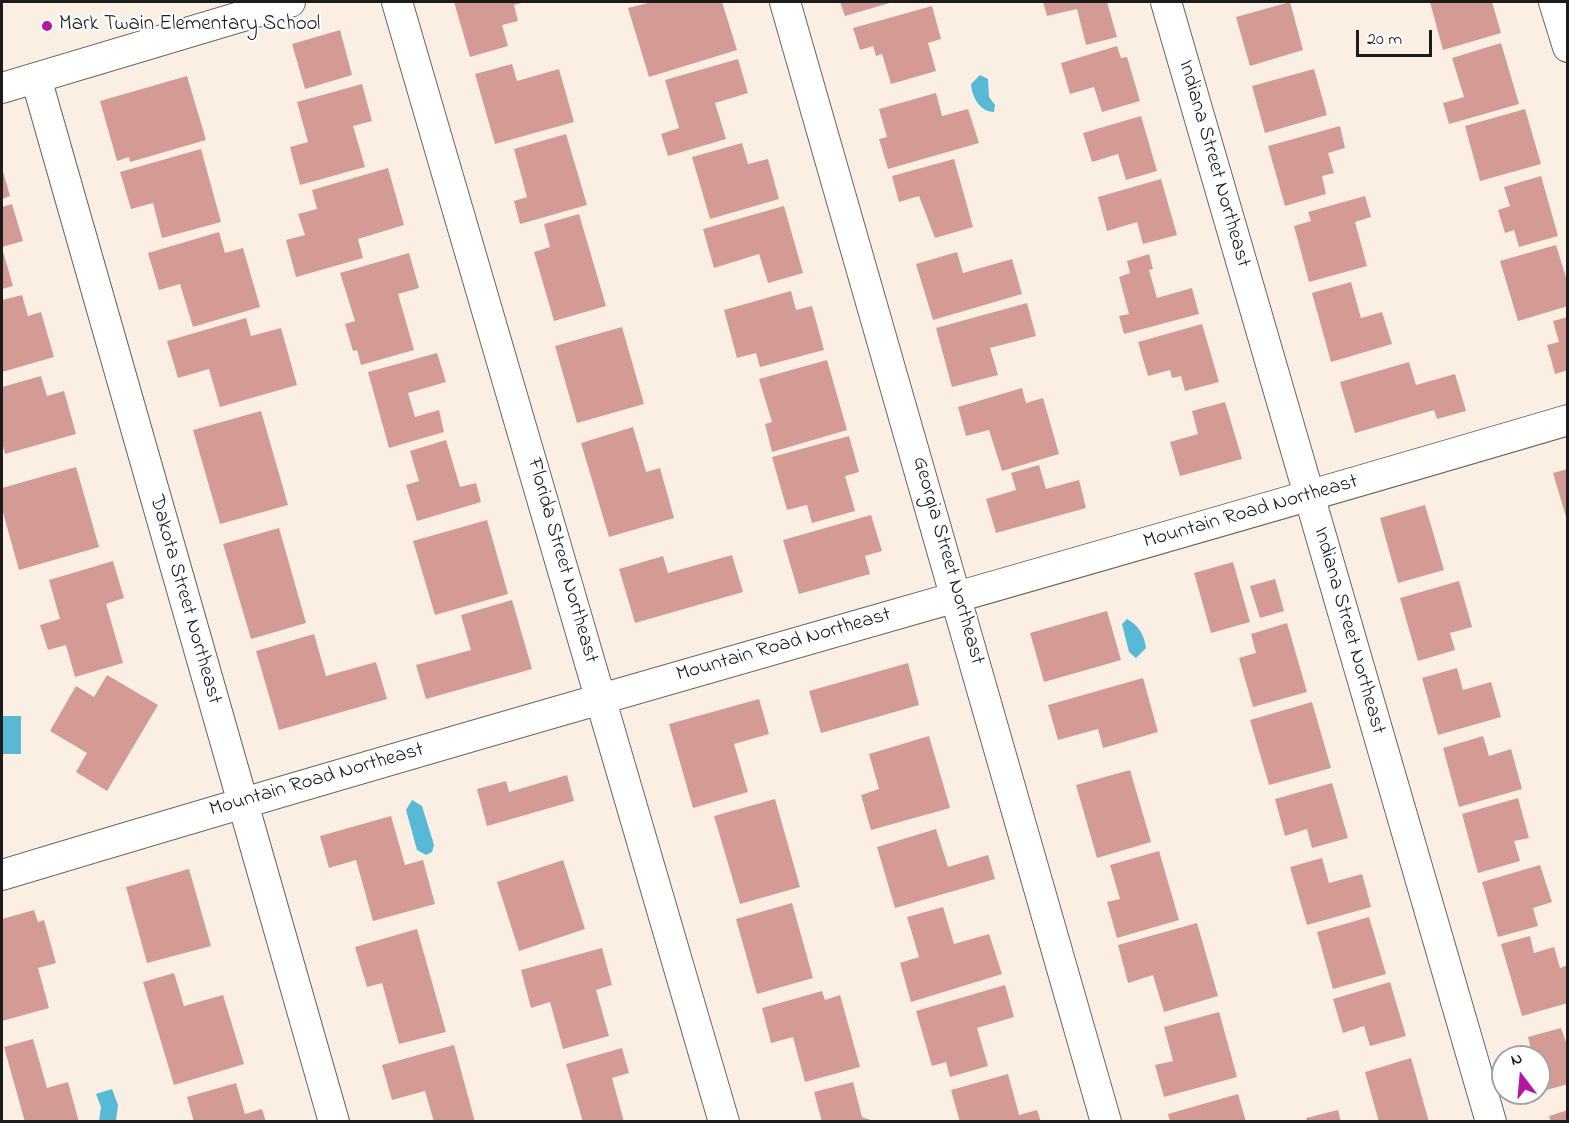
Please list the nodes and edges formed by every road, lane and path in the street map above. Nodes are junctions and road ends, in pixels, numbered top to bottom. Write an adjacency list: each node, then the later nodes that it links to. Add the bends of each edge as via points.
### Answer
1 (290, 2): 7 (street)
2 (397, 2): 12 (street, Florida Street Northeast)
3 (785, 2): 11 (street, Georgia Street Northeast)
4 (1166, 2): 10 (street, Indiana Street Northeast)
5 (1554, 2): 6 (street)
6 (1568, 47)
7 (36, 78): 8 (street); 13 (street, Dakota Street Northeast)
8 (2, 88)
9 (1568, 420): 10 (street, Mountain Road Northeast)
10 (1310, 497): 11 (street, Mountain Road Northeast); 18 (street, Indiana Street Northeast)
11 (957, 596): 12 (street, Mountain Road Northeast); 17 (street, Georgia Street Northeast)
12 (601, 698): 13 (street, Mountain Road Northeast); 16 (street, Florida Street Northeast)
13 (242, 803): 14 (street, Mountain Road Northeast); 15 (street, Dakota Street Northeast)
14 (2, 875)
15 (334, 1122)
16 (724, 1122)
17 (1106, 1122)
18 (1491, 1122)

